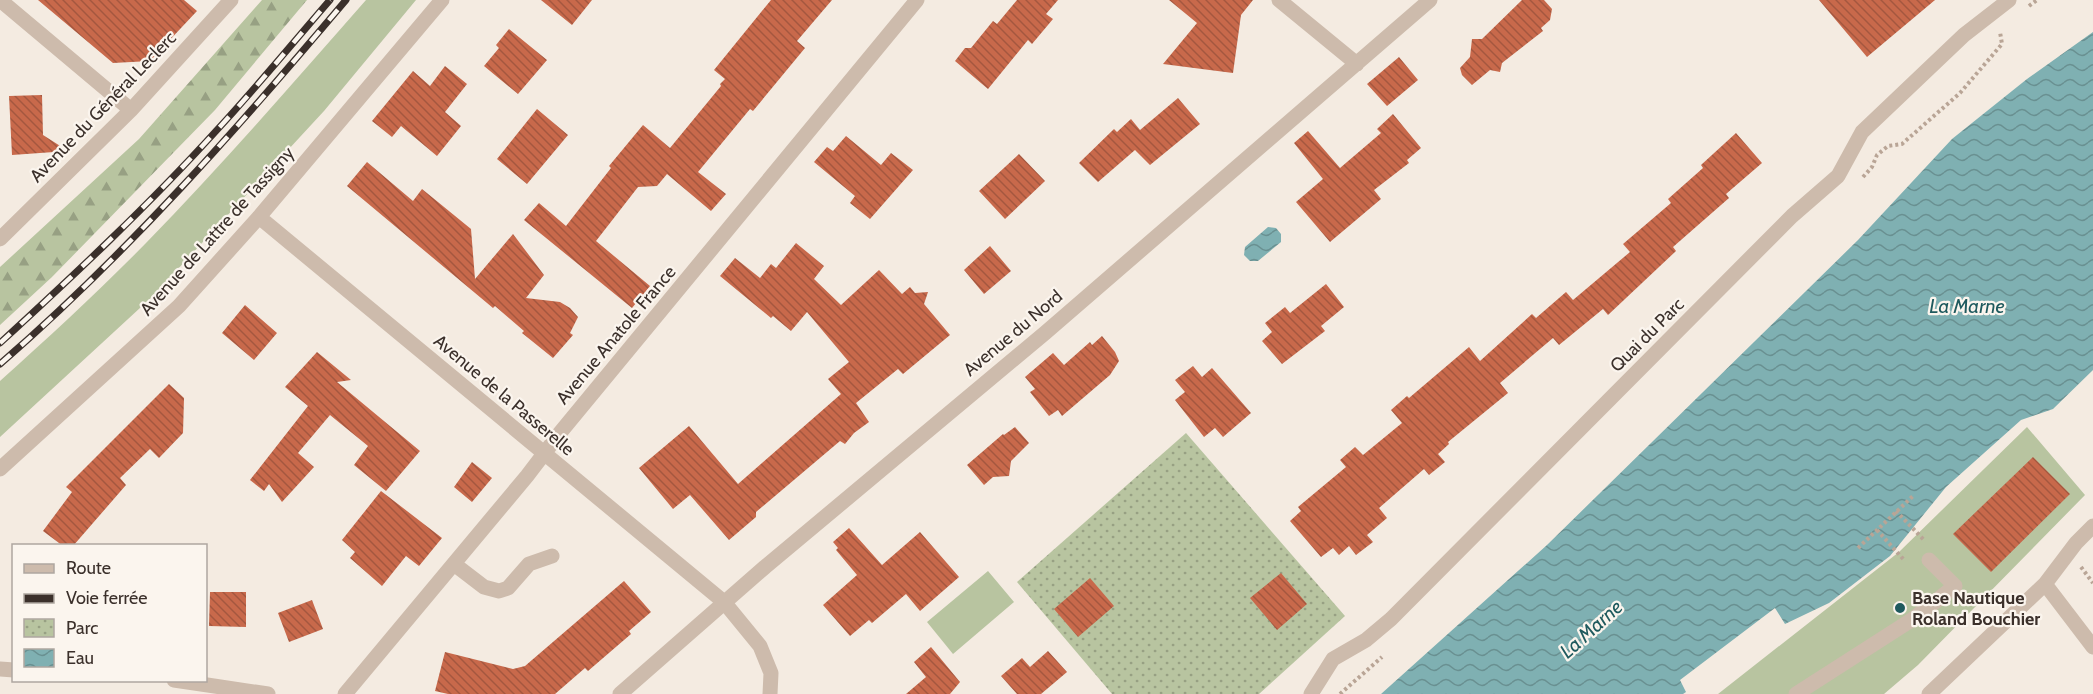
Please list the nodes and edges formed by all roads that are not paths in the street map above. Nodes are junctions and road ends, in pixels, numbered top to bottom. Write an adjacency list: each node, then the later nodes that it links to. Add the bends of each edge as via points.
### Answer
1 (0, 0): 9 (street)
2 (231, 0): 9 (street, Avenue du Général Leclerc)
3 (442, 0): 10 (street, Avenue de Lattre de Tassigny)
4 (917, 0): 12 (street, Avenue Anatole France)
5 (1279, 0): 8 (street)
6 (1430, 0): 8 (street, Avenue du Nord)
7 (2009, 0): 26 (street, Quai du Parc, via 1964,35 1862,132 1838,176 1792,216 1391,619 1366,640 1333,658)
8 (1357, 64): 19 (street, Avenue du Nord)
9 (131, 110): 11 (street, Avenue du Général Leclerc)
10 (259, 218): 12 (street, Avenue de la Passerelle); 13 (street, Avenue de Lattre de Tassigny, via 178,306)
11 (0, 239)
12 (544, 454): 17 (street, Avenue Anatole France); 19 (street, Avenue de la Passerelle)
13 (0, 469)
14 (2093, 526): 18 (street)
15 (552, 556): 17 (street, via 529,564 508,588 499,591 483,587)
16 (1929, 560): 27 (street, via 1955,586 1913,619)
17 (454, 564): 23 (street, Avenue Anatole France)
18 (2045, 584): 20 (street); 28 (street)
19 (724, 603): 24 (street, Avenue du Nord); 25 (street, Avenue de la Passerelle, via 760,646 771,673)
20 (2093, 647)
21 (181, 682): 22 (street)
22 (268, 694)
23 (345, 694)
24 (620, 694)
25 (770, 694)
26 (1311, 694)
27 (1796, 694)
28 (1929, 694)

